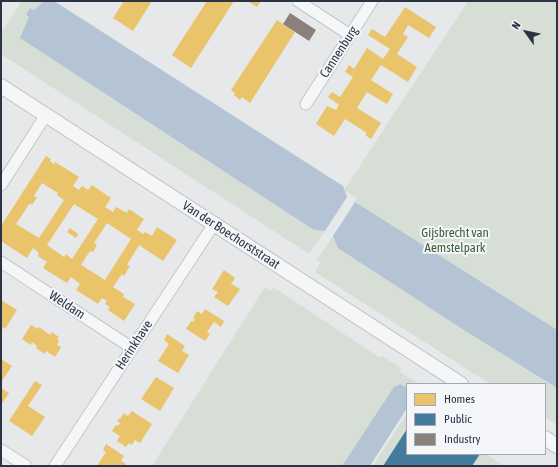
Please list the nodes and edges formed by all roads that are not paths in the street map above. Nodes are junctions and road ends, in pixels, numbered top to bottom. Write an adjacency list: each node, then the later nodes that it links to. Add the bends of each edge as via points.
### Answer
1 (298, 1): 3 (street)
2 (372, 1): 3 (street, Cannenburg)
3 (350, 35): 5 (street, Cannenburg)
4 (1, 86): 6 (street, Van der Boechorststraat)
5 (306, 104)
6 (46, 115): 7 (street); 8 (street, Van der Boechorststraat)
7 (1, 185)
8 (214, 224): 10 (street, Herinkhave); 11 (street, Van der Boechorststraat)
9 (1, 262): 10 (street, Weldam)
10 (132, 348): 16 (street, Herinkhave)
11 (459, 383)
12 (546, 439): 13 (street)
13 (557, 446)
14 (1, 450): 15 (street)
15 (26, 466)
16 (54, 466)

